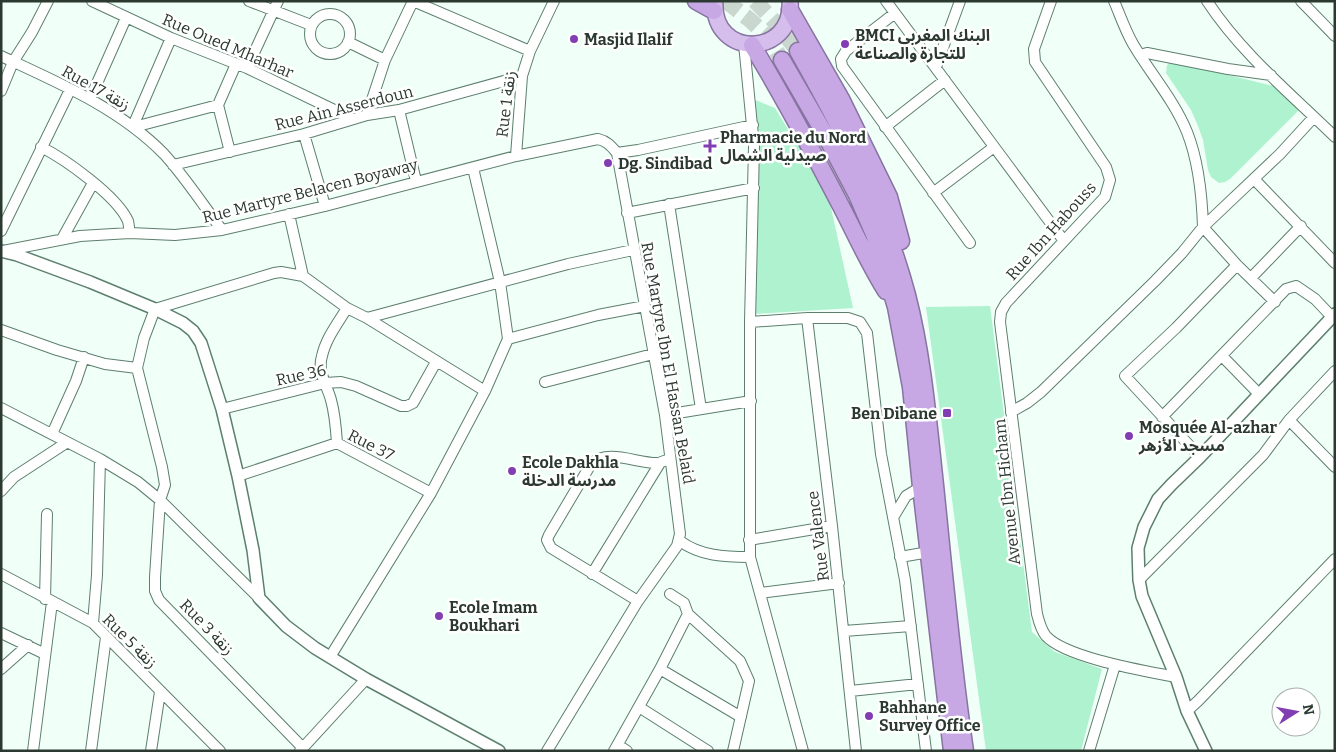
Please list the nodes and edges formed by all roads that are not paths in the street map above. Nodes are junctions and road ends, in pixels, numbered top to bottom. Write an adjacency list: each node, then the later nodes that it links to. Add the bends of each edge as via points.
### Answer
1 (92, 1): 18 (street, Rue Oued Mharhar)
2 (250, 1): 16 (street)
3 (278, 1): 16 (street)
4 (413, 1): 24 (street); 28 (street)
5 (554, 1): 24 (street, Rue 1 زنقة)
6 (696, 1): 14 (highway)
7 (886, 1): 17 (street)
8 (960, 1): 32 (street)
9 (1051, 1): 72 (street, Rue Ibn Habouss, via 1034,49 1035,62 1106,166 1110,180 1106,197)
10 (1114, 1): 26 (street)
11 (1207, 1): 34 (street, via 1219,19)
12 (1301, 1): 20 (street)
13 (44, 3): 30 (street, via 32,32)
14 (714, 6): 23 (main road, via 717,22 724,32 733,40)
15 (790, 6): 23 (main road, via 785,26 774,39); 81 (highway, via 889,197 907,267)
16 (273, 12): 19 (street); 33 (street)
17 (895, 13): 32 (street); 47 (street, via 846,51 841,59 844,70)
18 (126, 18): 21 (street, Rue Oued Mharhar); 39 (street)
19 (311, 26): 22 (street, via 312,44 322,52 334,54); 22 (street, via 326,14 338,15 350,29)
20 (1335, 36)
21 (171, 38): 31 (street, Rue Oued Mharhar); 46 (street)
22 (348, 42): 28 (street)
23 (748, 45): 45 (street, via 747,88); 81 (highway, via 791,111 872,270)
24 (530, 51): 35 (street, Rue 1 زنقة)
25 (798, 51): 81 (highway, via 873,195 887,231)
26 (1140, 55): 34 (street, via 1147,53); 66 (street, via 1179,114 1188,134 1202,195)
27 (1, 56): 30 (street, Rue 17 زنقة)
28 (385, 60): 42 (street)
29 (782, 60): 81 (highway, via 857,195)
30 (13, 62): 37 (street, Rue 17 زنقة); 38 (street)
31 (236, 64): 33 (street, Rue Oued Mharhar); 40 (street)
32 (936, 67): 36 (street)
33 (247, 68): 44 (street, Rue Oued Mharhar)
34 (1271, 75): 43 (street)
35 (522, 76): 41 (street, Rue Ain Asserdoun); 54 (street, Rue 1 زنقة)
36 (945, 80): 47 (street); 50 (street)
37 (70, 90): 39 (street, Rue 17 زنقة); 51 (street)
38 (1, 91)
39 (90, 99): 46 (street, Rue 17 زنقة)
40 (218, 105): 46 (street); 52 (street)
41 (399, 110): 42 (street, Rue Ain Asserdoun); 58 (street)
42 (367, 115): 44 (street, Rue Ain Asserdoun)
43 (1314, 117): 49 (street); 57 (street, Avenue Ibn Hicham)
44 (353, 119): 48 (street, Rue Ain Asserdoun)
45 (753, 125): 53 (street); 60 (street)
46 (133, 127): 55 (street, Rue 17 زنقة)
47 (885, 127): 61 (street)
48 (304, 134): 52 (street, Rue Ain Asserdoun); 63 (street)
49 (1335, 137)
50 (994, 147): 61 (street); 72 (street)
51 (41, 148): 59 (street); 69 (street)
52 (230, 152): 55 (street, Rue Ain Asserdoun)
53 (616, 153): 54 (street, Rue Martyre Belacen Boyaway, via 605,141 598,139); 64 (street, Rue Martyre Ibn El Hassan Belaid)
54 (516, 156): 56 (street, Rue Martyre Belacen Boyaway)
55 (173, 166): 68 (street, Rue 17 زنقة)
56 (473, 168): 58 (street, Rue Martyre Belacen Boyaway); 80 (street)
57 (1254, 179): 66 (street, Avenue Ibn Hicham); 67 (street)
58 (416, 181): 63 (street, Rue Martyre Belacen Boyaway)
59 (93, 183): 70 (street, via 120,209 128,221); 71 (street)
60 (754, 188): 62 (street); 89 (street)
61 (933, 193): 73 (street)
62 (669, 204): 64 (street); 105 (street)
63 (324, 206): 65 (street, Rue Martyre Belacen Boyaway)
64 (627, 213): 74 (street, Rue Martyre Ibn El Hassan Belaid)
65 (288, 214): 68 (street, Rue Martyre Belacen Boyaway); 78 (street)
66 (1203, 226): 77 (street); 106 (street, Avenue Ibn Hicham, via 1156,281 1041,392)
67 (1301, 226): 76 (street); 79 (street)
68 (222, 230): 70 (street, Rue Martyre Belacen Boyaway, via 175,235)
69 (1, 231)
70 (130, 233): 71 (street, Rue Martyre Belacen Boyaway)
71 (62, 239): 75 (street, Rue Martyre Belacen Boyaway)
72 (1064, 241): 106 (street, Rue Ibn Habouss, via 1001,312)
73 (970, 243)
74 (633, 250): 80 (street); 83 (street, Rue Martyre Ibn El Hassan Belaid)
75 (2, 251): 85 (street, via 83,279)
76 (1335, 263)
77 (1237, 265): 79 (street); 108 (street, via 1125,376)
78 (303, 276): 84 (street); 85 (street, via 274,273)
79 (1251, 278): 82 (street)
80 (500, 282): 87 (street); 91 (street)
81 (902, 301): 119 (highway); 177 (highway, via 925,393)
82 (1275, 302): 86 (street, via 1286,289 1296,286); 93 (street)
83 (645, 306): 91 (street); 92 (street, Rue Martyre Ibn El Hassan Belaid)
84 (346, 308): 87 (street); 99 (street, via 321,357)
85 (155, 309): 96 (street); 104 (street, via 193,331 201,343)
86 (1333, 315): 101 (street)
87 (368, 318): 95 (street)
88 (806, 318): 89 (street); 124 (street, via 854,319 867,333 881,454); 125 (street, Rue Valence)
89 (750, 322): 102 (street)
90 (1, 330): 94 (street)
91 (508, 339): 100 (street)
92 (653, 354): 98 (street); 107 (street, Rue Martyre Ibn El Hassan Belaid)
93 (1222, 356): 101 (street); 108 (street)
94 (84, 357): 96 (street, via 105,364); 110 (street)
95 (436, 362): 99 (street, Rue 36, via 413,403 407,406 356,386 341,382); 100 (street)
96 (137, 368): 122 (street, Rue 3 زنقة, via 162,467 165,485)
97 (1335, 371): 109 (street)
98 (544, 382)
99 (324, 383): 104 (street, Rue 36); 112 (street, via 331,398)
100 (485, 391): 121 (street)
101 (1259, 394): 113 (street)
102 (751, 402): 105 (street); 126 (street)
103 (1, 408): 110 (street)
104 (222, 409): 118 (street)
105 (700, 410): 107 (street)
106 (1011, 412): 150 (street, Avenue Ibn Hicham, via 1040,625 1054,643)
107 (665, 415): 115 (street, Rue Martyre Ibn El Hassan Belaid)
108 (1162, 417): 113 (street)
109 (1289, 420): 117 (street); 134 (street, via 1263,455)
110 (52, 434): 111 (street)
111 (66, 442): 114 (street); 120 (street, via 14,477)
112 (337, 443): 118 (street, Rue 37); 121 (street, Rue 37)
113 (1200, 457): 134 (street, via 1158,499 1150,514 1138,548)
114 (100, 459): 122 (street); 142 (street, via 97,575)
115 (670, 459): 116 (street); 127 (street, Rue Martyre Ibn El Hassan Belaid)
116 (660, 463): 133 (street); 133 (street, via 610,457 591,464 547,540 551,548)
117 (1335, 466)
118 (238, 476): 138 (street)
119 (921, 487): 124 (street, via 906,496); 128 (highway)
120 (1, 491)
121 (431, 493): 149 (street)
122 (160, 500): 138 (street); 163 (street, Rue 3 زنقة, via 155,577 159,600)
123 (47, 514): 139 (street)
124 (894, 516): 130 (street)
125 (832, 526): 126 (street); 135 (street, Rue Valence)
126 (749, 540): 129 (street)
127 (680, 541): 129 (street, via 701,552); 140 (street)
128 (929, 552): 130 (street); 176 (highway)
129 (750, 557): 136 (street)
130 (900, 557): 143 (street)
131 (1335, 559): 159 (street)
132 (1, 574): 139 (street, Rue 5 زنقة)
133 (592, 574): 140 (street)
134 (1139, 580): 153 (street, via 1142,596)
135 (839, 583): 136 (street); 144 (street, Rue Valence)
136 (760, 593): 173 (street)
137 (670, 594): 141 (street, via 684,603)
138 (259, 598): 149 (street, via 286,626)
139 (48, 600): 142 (street, Rue 5 زنقة); 148 (street)
140 (638, 601): 169 (street)
141 (688, 614): 152 (street); 160 (street, via 740,661 749,682)
142 (92, 623): 146 (street, Rue 5 زنقة)
143 (911, 626): 144 (street); 155 (street)
144 (844, 631): 156 (street, Rue Valence)
145 (1, 633): 147 (street)
146 (106, 638): 157 (street, Rue 5 زنقة); 165 (street)
147 (28, 645): 148 (street); 151 (street)
148 (45, 654): 164 (street)
149 (330, 657): 154 (street)
150 (1115, 665): 153 (street, Avenue Ibn Hicham); 161 (street)
151 (1, 669)
152 (660, 669): 158 (street); 160 (street)
153 (1176, 677): 159 (street)
154 (366, 679): 163 (street); 168 (street)
155 (918, 684): 156 (street); 175 (street)
156 (850, 691): 174 (street, Rue Valence)
157 (160, 692): 166 (street); 167 (street, Rue 5 زنقة)
158 (639, 707): 162 (street); 171 (street)
159 (1187, 711): 180 (street)
160 (741, 717): 172 (street)
161 (1093, 737): 178 (street); 179 (street)
162 (616, 748): 170 (street)
163 (302, 749)
164 (33, 751)
165 (92, 751)
166 (151, 751)
167 (220, 751)
168 (499, 751)
169 (547, 751)
170 (627, 751)
171 (708, 751)
172 (733, 751)
173 (803, 751)
174 (856, 751)
175 (926, 751)
176 (952, 751)
177 (965, 751)
178 (1089, 751)
179 (1098, 751)
180 (1206, 751)

